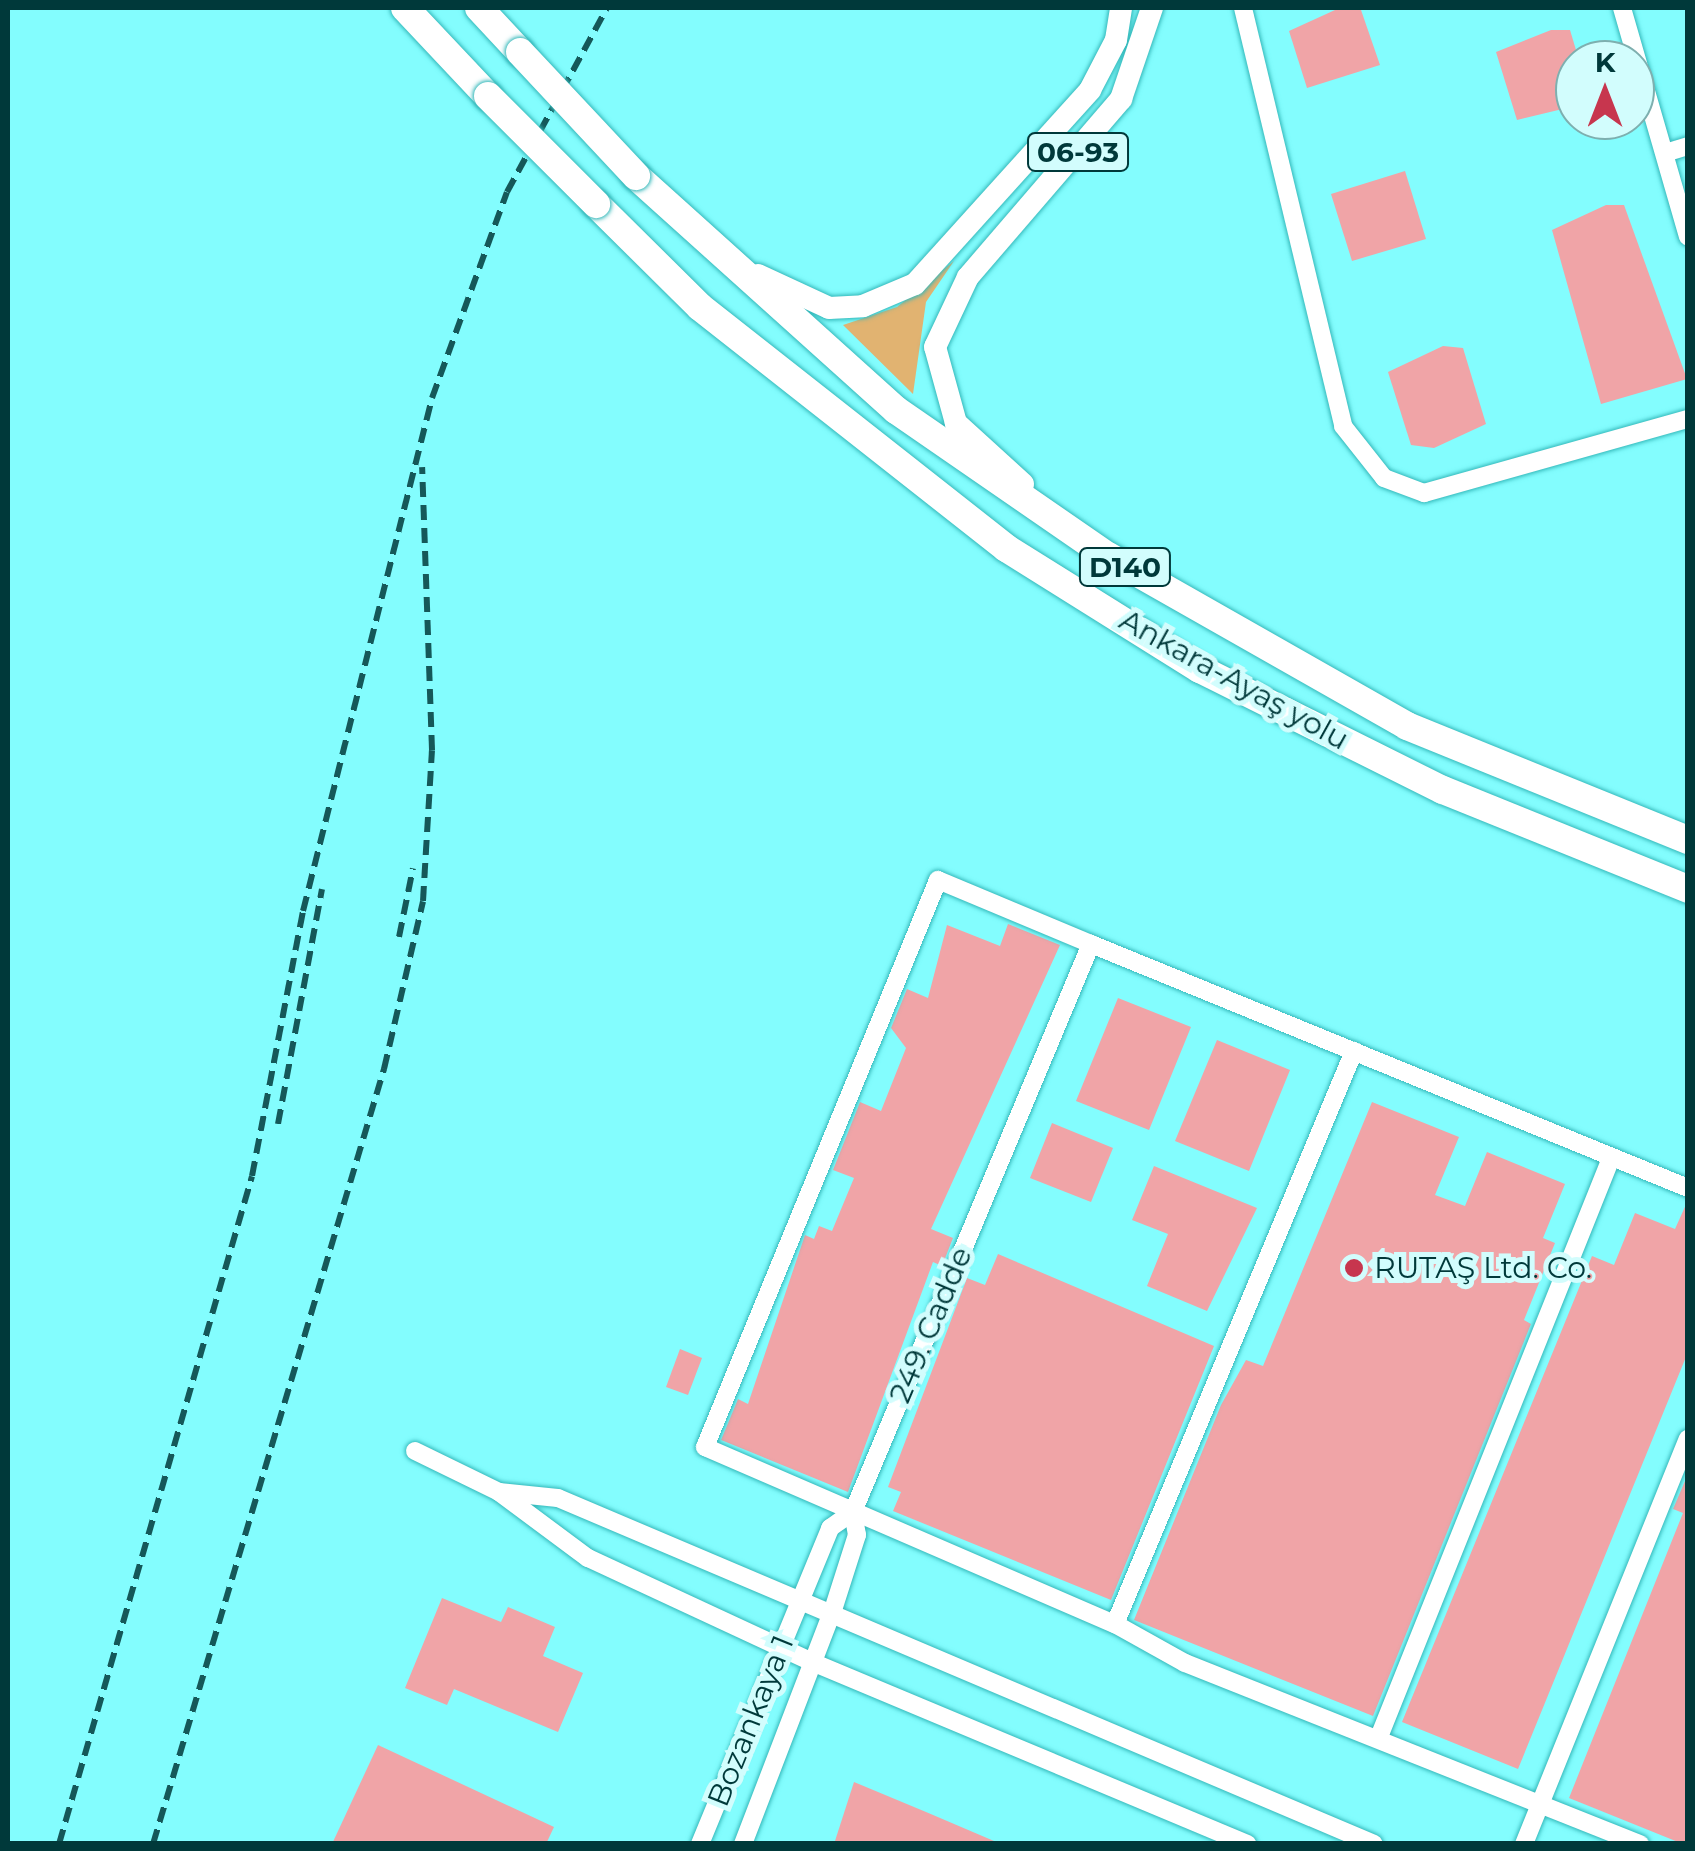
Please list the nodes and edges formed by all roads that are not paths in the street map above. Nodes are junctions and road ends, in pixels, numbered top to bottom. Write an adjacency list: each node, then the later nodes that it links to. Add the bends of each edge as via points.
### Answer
1 (405, 8): 14 (highway, Ankara-Ayaş yolu / D140, bridge, via 730,333 1022,558 1200,669 1375,756)
2 (479, 8): 9 (highway, Ankara-Ayaş yolu / D140, bridge)
3 (1122, 8): 9 (main road, 06-93, via 1116,40 1090,90 944,262 890,298 829,308 759,275)
4 (1152, 8): 12 (main road, 06-93, via 1121,99 968,277 935,347 956,423)
5 (1243, 8): 11 (street, via 1344,426 1384,478 1424,493)
6 (1622, 8): 8 (street)
7 (1688, 146): 8 (street)
8 (1665, 153): 10 (street)
9 (684, 221): 12 (highway, Ankara-Ayaş yolu / D140, via 896,410)
10 (1688, 236)
11 (1688, 419)
12 (1108, 556): 13 (highway, Ankara-Ayaş yolu / D140, via 1408,726)
13 (1688, 840)
14 (1688, 888)
15 (1091, 944): 16 (street); 22 (street, 249. Cadde); 22 (street, via 938,880 705,1447)
16 (1354, 1051): 17 (street); 25 (street)
17 (1609, 1163): 18 (street); 28 (street)
18 (1688, 1188)
19 (1688, 1439): 29 (street)
20 (415, 1450): 21 (street)
21 (499, 1492): 23 (street, via 558,1498); 26 (street, via 588,1558)
22 (853, 1512): 23 (street, Bozankaya 1, via 830,1528); 24 (street, via 857,1534); 25 (street)
23 (801, 1598): 24 (street); 26 (street, Bozankaya 1)
24 (833, 1610): 27 (street); 33 (street)
25 (1115, 1624): 28 (street, via 1185,1663)
26 (782, 1648): 27 (street); 30 (street, Bozankaya 1)
27 (812, 1662): 31 (street); 32 (street)
28 (1379, 1737): 29 (street)
29 (1541, 1801): 34 (street); 35 (street)
30 (700, 1844)
31 (743, 1844)
32 (1248, 1844)
33 (1374, 1844)
34 (1524, 1844)
35 (1640, 1844)

